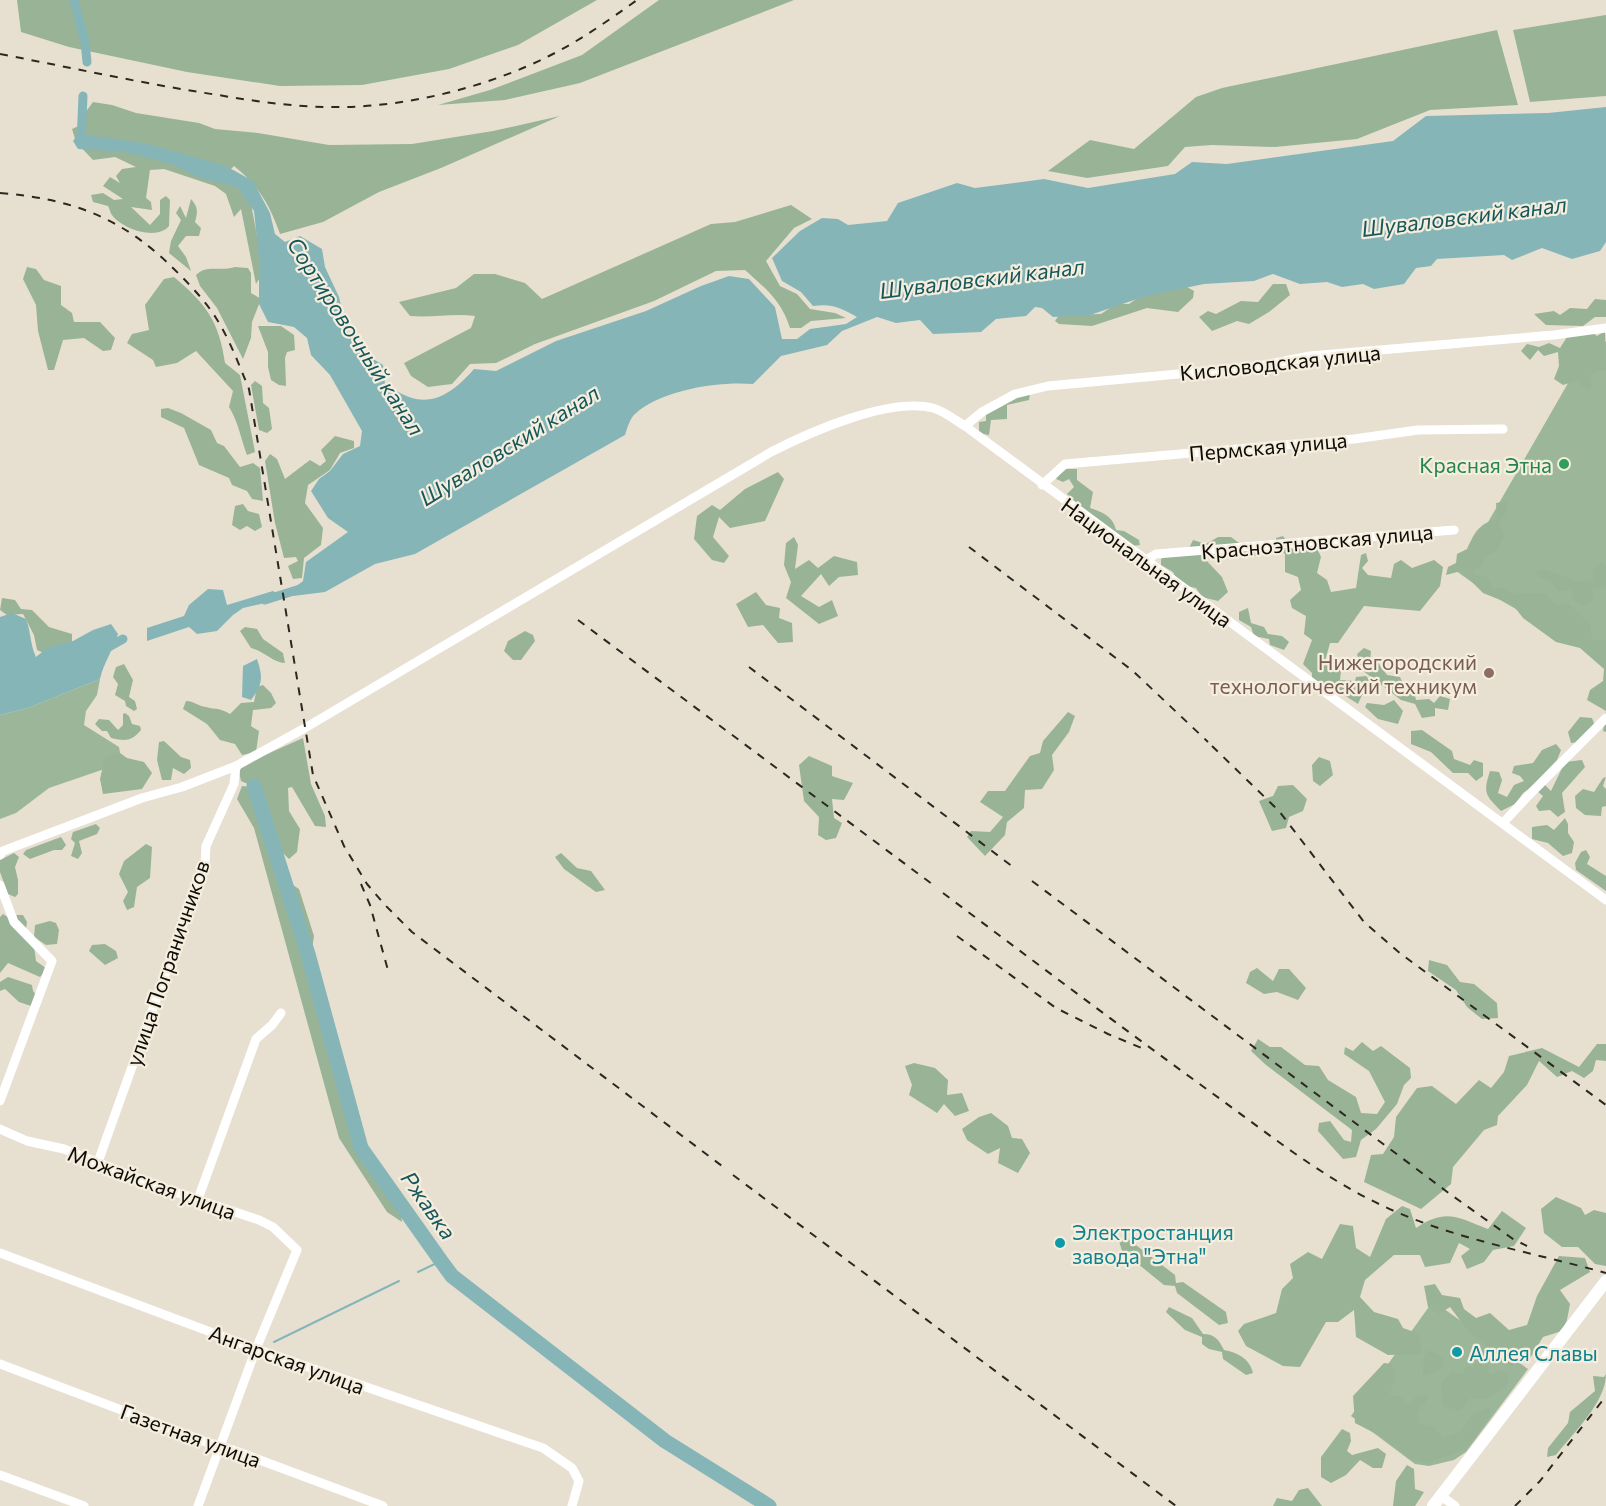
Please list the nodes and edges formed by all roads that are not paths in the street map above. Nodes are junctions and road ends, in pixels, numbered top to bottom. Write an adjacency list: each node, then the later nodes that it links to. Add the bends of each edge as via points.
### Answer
1 (1606, 328): 2 (street, Кисловодская улица, via 1048,386 1014,394 982,411)
2 (965, 426): 4 (street, Национальная улица); 8 (street, Национальная улица, via 934,408 905,406 813,432 771,452)
3 (1503, 429): 4 (street, Пермская улица, via 1418,430 1065,464)
4 (1042, 485): 6 (street, Национальная улица)
5 (1454, 530): 6 (street, Красноэтновская улица, via 1156,554)
6 (1146, 560): 9 (street, Национальная улица)
7 (1606, 718): 9 (street)
8 (236, 766): 10 (street, via 142,798); 16 (street, улица Пограничников, via 234,784 206,846 205,863)
9 (1503, 823): 12 (street, Национальная улица)
10 (0, 855)
11 (0, 885): 14 (street, via 14,922 52,962)
12 (1606, 900)
13 (281, 1013): 17 (street, via 256,1039)
14 (0, 1101)
15 (0, 1129): 16 (street, Можайская улица, via 27,1141)
16 (98, 1161): 17 (street, Можайская улица)
17 (198, 1199): 20 (street, Можайская улица, via 273,1227 297,1250)
18 (0, 1253): 20 (street, Ангарская улица)
19 (1606, 1281): 24 (street)
20 (256, 1349): 22 (street); 28 (street, Ангарская улица, via 543,1448 572,1468 579,1481)
21 (0, 1364): 22 (street, Газетная улица)
22 (220, 1447): 26 (street); 27 (street, Газетная улица)
23 (0, 1475): 25 (street)
24 (1437, 1501): 29 (street)
25 (84, 1506)
26 (198, 1506)
27 (383, 1506)
28 (573, 1506)
29 (1455, 1506)

